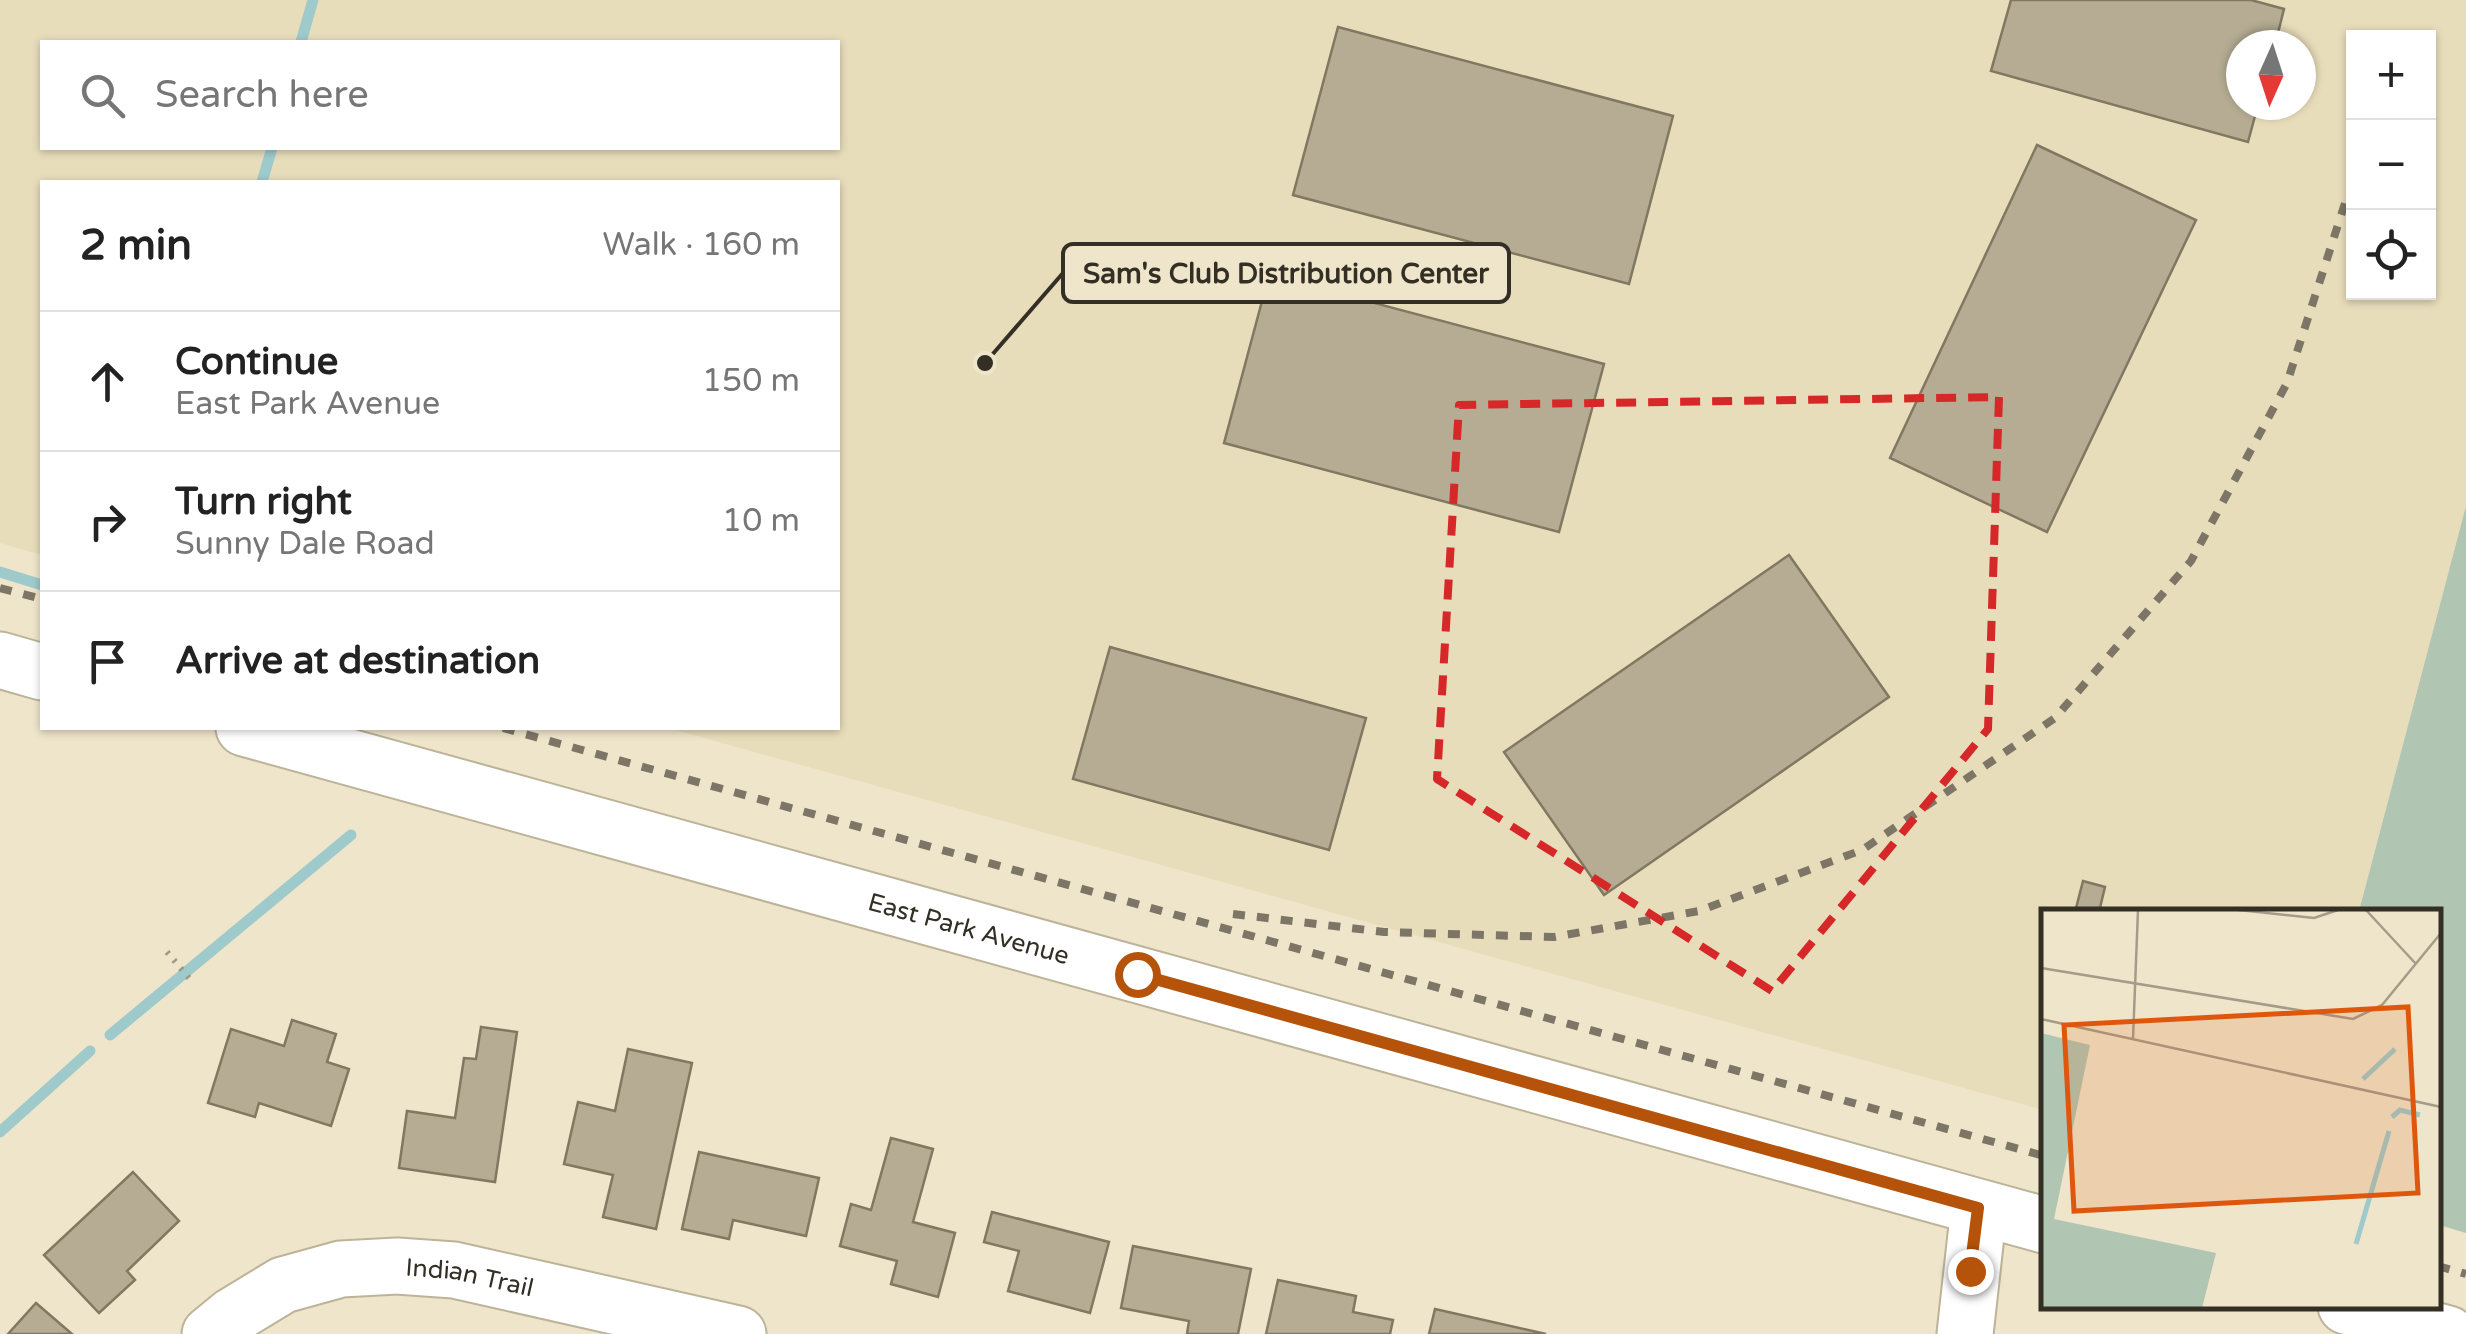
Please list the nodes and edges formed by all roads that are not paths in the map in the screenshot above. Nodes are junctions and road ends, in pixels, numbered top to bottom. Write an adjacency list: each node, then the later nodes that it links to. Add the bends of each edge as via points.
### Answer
1 (0, 660): 2 (street)
2 (40, 671)
3 (251, 730): 4 (street, East Park Avenue)
4 (1978, 1208): 5 (street, East Park Avenue); 9 (street)
5 (2041, 1224)
6 (2357, 1309): 10 (street)
7 (210, 1334): 8 (street, Indian Trail, via 283,1284 341,1269 398,1266 454,1270)
8 (738, 1334)
9 (1965, 1334)
10 (2448, 1334)

